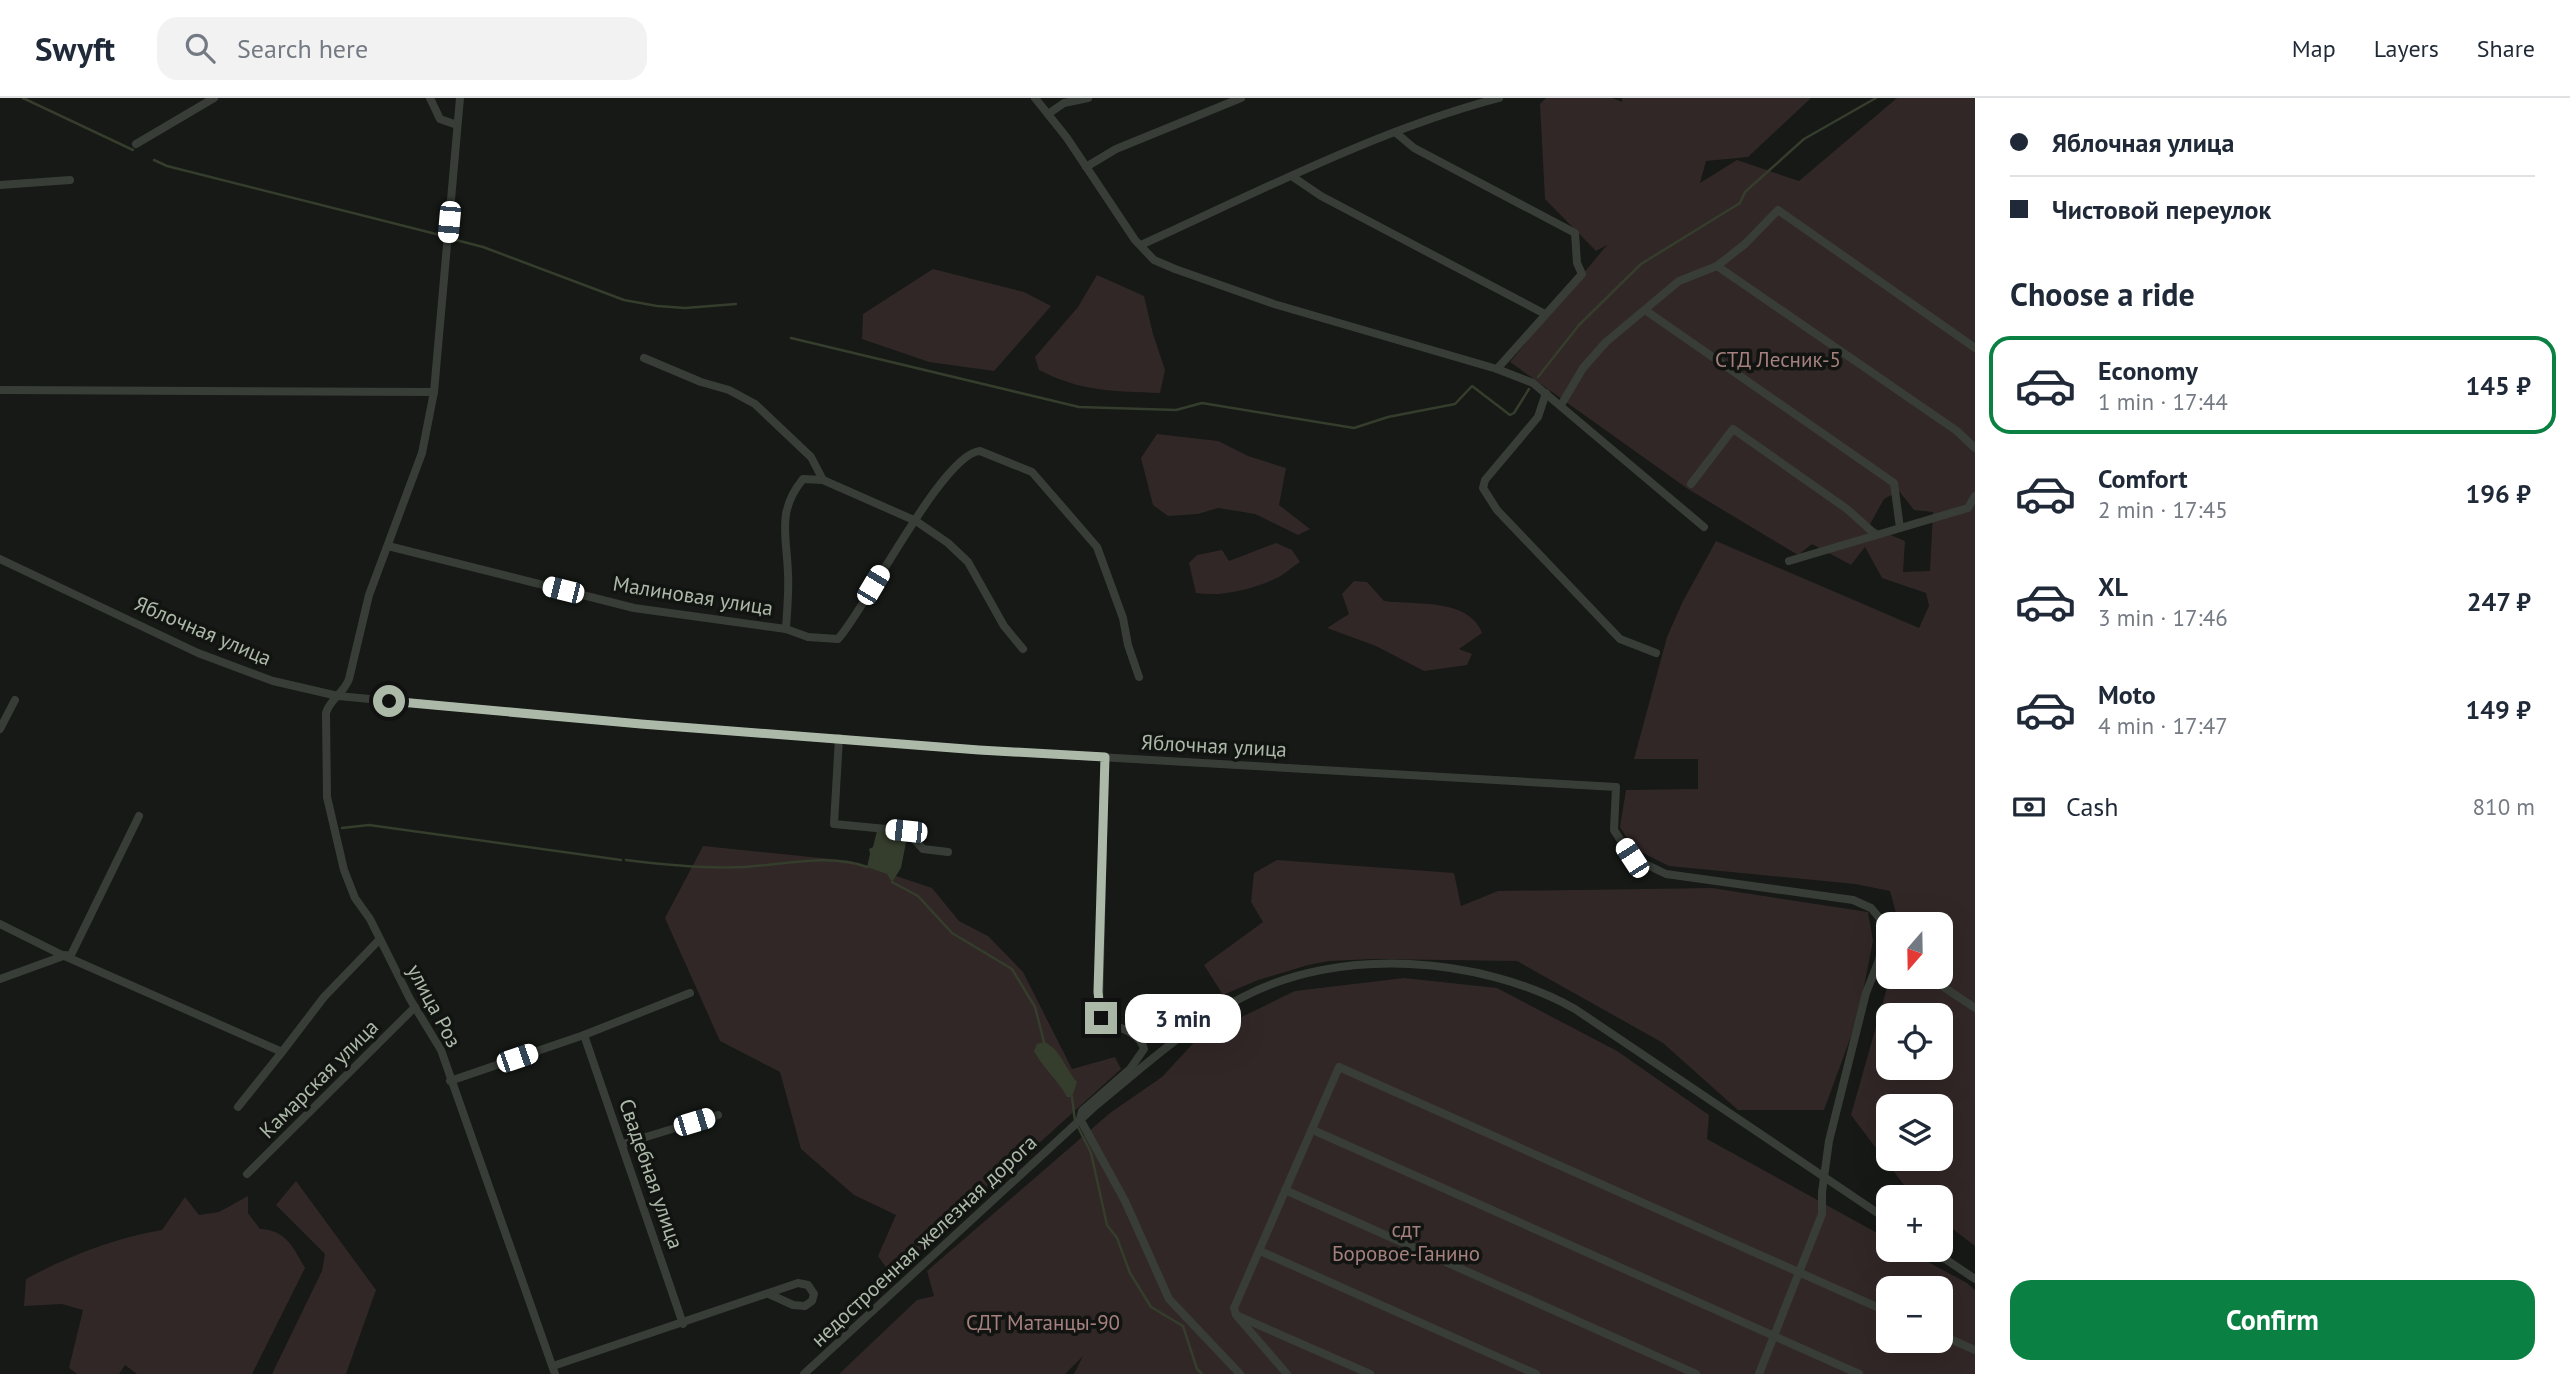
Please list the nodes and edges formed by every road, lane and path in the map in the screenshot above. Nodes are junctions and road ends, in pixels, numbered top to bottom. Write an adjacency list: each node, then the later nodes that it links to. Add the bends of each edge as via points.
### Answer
1 (193, 98): 9 (street)
2 (214, 98): 9 (street)
3 (430, 98): 11 (street, via 440,119)
4 (460, 98): 11 (street, улица Роз)
5 (1035, 98): 10 (street)
6 (1088, 98): 10 (street, via 1064,103)
7 (1241, 98): 14 (street, via 1116,149)
8 (1499, 98): 12 (street)
9 (198, 107): 13 (street)
10 (1048, 114): 14 (street)
11 (457, 125): 26 (street, улица Роз)
12 (1395, 132): 15 (street); 21 (street, via 1414,148 1575,233 1581,274)
13 (136, 144)
14 (1086, 167): 18 (street)
15 (1293, 177): 18 (street); 21 (street)
16 (70, 180): 17 (street)
17 (0, 185)
18 (1141, 245): 24 (street, via 1154,260 1175,270)
19 (1717, 266): 20 (street, via 1679,281); 22 (street, via 1777,210); 29 (street, via 1957,431)
20 (1644, 310): 28 (street, via 1583,368); 35 (street, via 1894,483)
21 (1545, 314): 24 (street)
22 (1975, 348)
23 (644, 358): 30 (street, via 755,404 811,457)
24 (1497, 369): 27 (street)
25 (0, 390): 26 (street)
26 (434, 392): 37 (street, улица Роз, via 422,453)
27 (1546, 393): 28 (street); 42 (street, via 1538,416 1483,488 1504,518 1620,639)
28 (1561, 405): 34 (street)
29 (1975, 448)
30 (823, 480): 33 (street); 40 (street, via 803,479 793,491 783,523 788,575)
31 (1691, 484): 36 (street, via 1733,429 1847,509)
32 (1975, 496): 35 (street, via 1968,508)
33 (916, 521): 40 (street, Малиновая улица, via 838,639 808,637); 41 (street, via 968,562 1004,626); 43 (street, via 946,475 972,451 1032,472 1097,547 1124,618)
34 (1704, 527)
35 (1900, 528): 36 (street)
36 (1876, 535): 39 (street)
37 (388, 546): 40 (street, Малиновая улица, via 634,608); 44 (street, улица Роз, via 369,595 349,679)
38 (0, 559): 44 (street, Яблочная улица, via 198,653 274,681)
39 (1789, 561)
40 (786, 629)
41 (1023, 649)
42 (1656, 653)
43 (1139, 677)
44 (338, 696): 47 (street, Яблочная улица); 53 (street, улица Роз, via 326,713 327,797 344,870)
45 (15, 701): 46 (street)
46 (0, 729)
47 (839, 738): 48 (street, Яблочная улица); 50 (street, via 834,824 906,831 923,849)
48 (1105, 757): 51 (street, Яблочная улица, via 1616,787 1614,830 1632,858 1666,874 1853,900); 85 (street, via 1099,1009 1107,1023 1136,1034 1144,1049 1130,1069 1082,1111 1080,1119 1125,1201 1169,1299)
49 (139, 816): 54 (street)
50 (948, 852)
51 (1876, 914)
52 (0, 924): 54 (street)
53 (379, 940): 59 (street, улица Роз); 62 (street, via 324,997)
54 (68, 956): 56 (street); 62 (street)
55 (1876, 968): 69 (street, via 1835,1114)
56 (0, 979)
57 (1946, 989): 60 (street)
58 (690, 993): 61 (street)
59 (415, 1007): 63 (street, улица Роз, via 441,1049); 68 (street, Камарская улица)
60 (1975, 1008)
61 (584, 1035): 63 (street); 67 (street, Свадебная улица)
62 (282, 1052): 64 (street)
63 (450, 1081): 83 (street, улица Роз)
64 (238, 1107)
65 (718, 1115): 67 (street)
66 (1313, 1129): 70 (street); 74 (street, via 1339,1067); 80 (street)
67 (623, 1144): 79 (street, Свадебная улица)
68 (247, 1174)
69 (1824, 1176): 71 (street, недостроенная железная дорога); 74 (street, via 1822,1214); 84 (street, недостроенная железная дорога, bridge, via 1593,1019 1510,981 1450,968 1402,964 1298,975 1246,995 1178,1038 1066,1133)
70 (1285, 1190): 72 (street); 89 (street)
71 (1876, 1212)
72 (1259, 1251): 78 (street, via 1234,1308); 88 (street)
73 (1950, 1262): 75 (street)
74 (1798, 1273): 77 (street); 80 (street)
75 (1975, 1279)
76 (769, 1294): 76 (street, via 803,1283 814,1294 805,1307); 79 (street)
77 (1876, 1307)
78 (1236, 1315): 86 (street); 87 (street)
79 (683, 1324): 83 (street)
80 (1775, 1338): 90 (street); 91 (street)
81 (1953, 1340): 82 (street)
82 (1975, 1350)
83 (554, 1370)
84 (804, 1374)
85 (1240, 1374)
86 (1287, 1374)
87 (1370, 1374)
88 (1536, 1374)
89 (1696, 1374)
90 (1759, 1374)
91 (1859, 1374)

